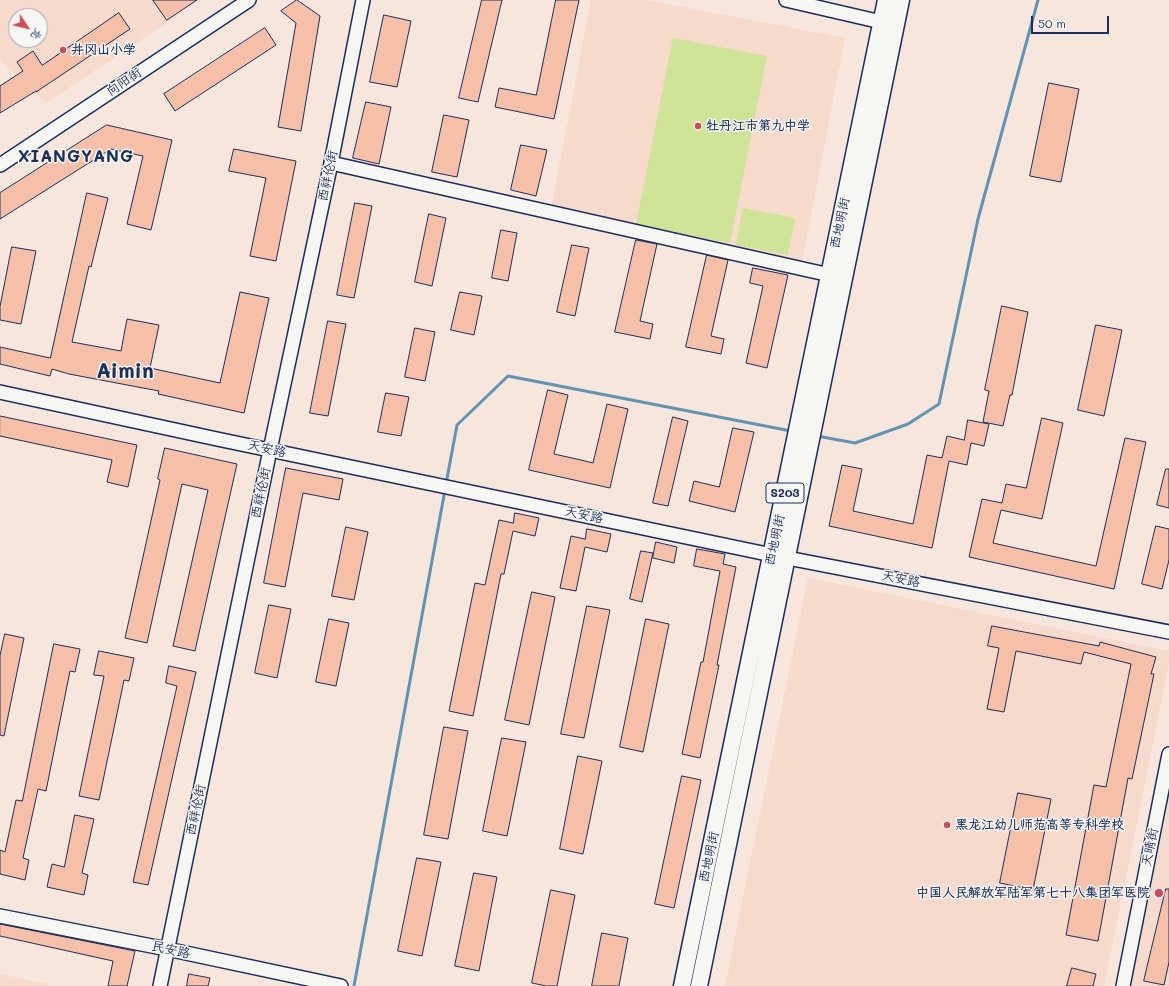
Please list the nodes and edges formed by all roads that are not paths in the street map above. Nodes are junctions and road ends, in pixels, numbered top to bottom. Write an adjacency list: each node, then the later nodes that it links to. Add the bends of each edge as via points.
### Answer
1 (248, 0): 8 (street, 向阳街)
2 (363, 0): 7 (street, 西祥伦街)
3 (786, 0): 6 (street)
4 (886, 0): 6 (main road, 西地明街 / S203)
5 (902, 0): 6 (main road, 西地明街 / S203)
6 (889, 24): 9 (main road, 西地明街 / S203); 12 (main road, 西地明街 / S203)
7 (331, 163): 9 (street); 11 (street, 西祥伦街)
8 (0, 165)
9 (830, 275): 12 (main road, 西地明街 / S203)
10 (0, 392): 11 (street, 天安路)
11 (270, 450): 12 (street, 天安路); 16 (street, 西祥伦街)
12 (780, 556): 13 (street, 天安路); 20 (main road, 西地明街 / S203); 21 (main road, 西地明街 / S203)
13 (1169, 632)
14 (1169, 754): 22 (street, 天晴街)
15 (0, 916): 16 (street, 民安路)
16 (167, 949): 17 (street, 民安路); 18 (street, 西祥伦街)
17 (307, 982): 19 (street, 民安路)
18 (160, 986)
19 (341, 986)
20 (682, 986)
21 (699, 986)
22 (1122, 986)

